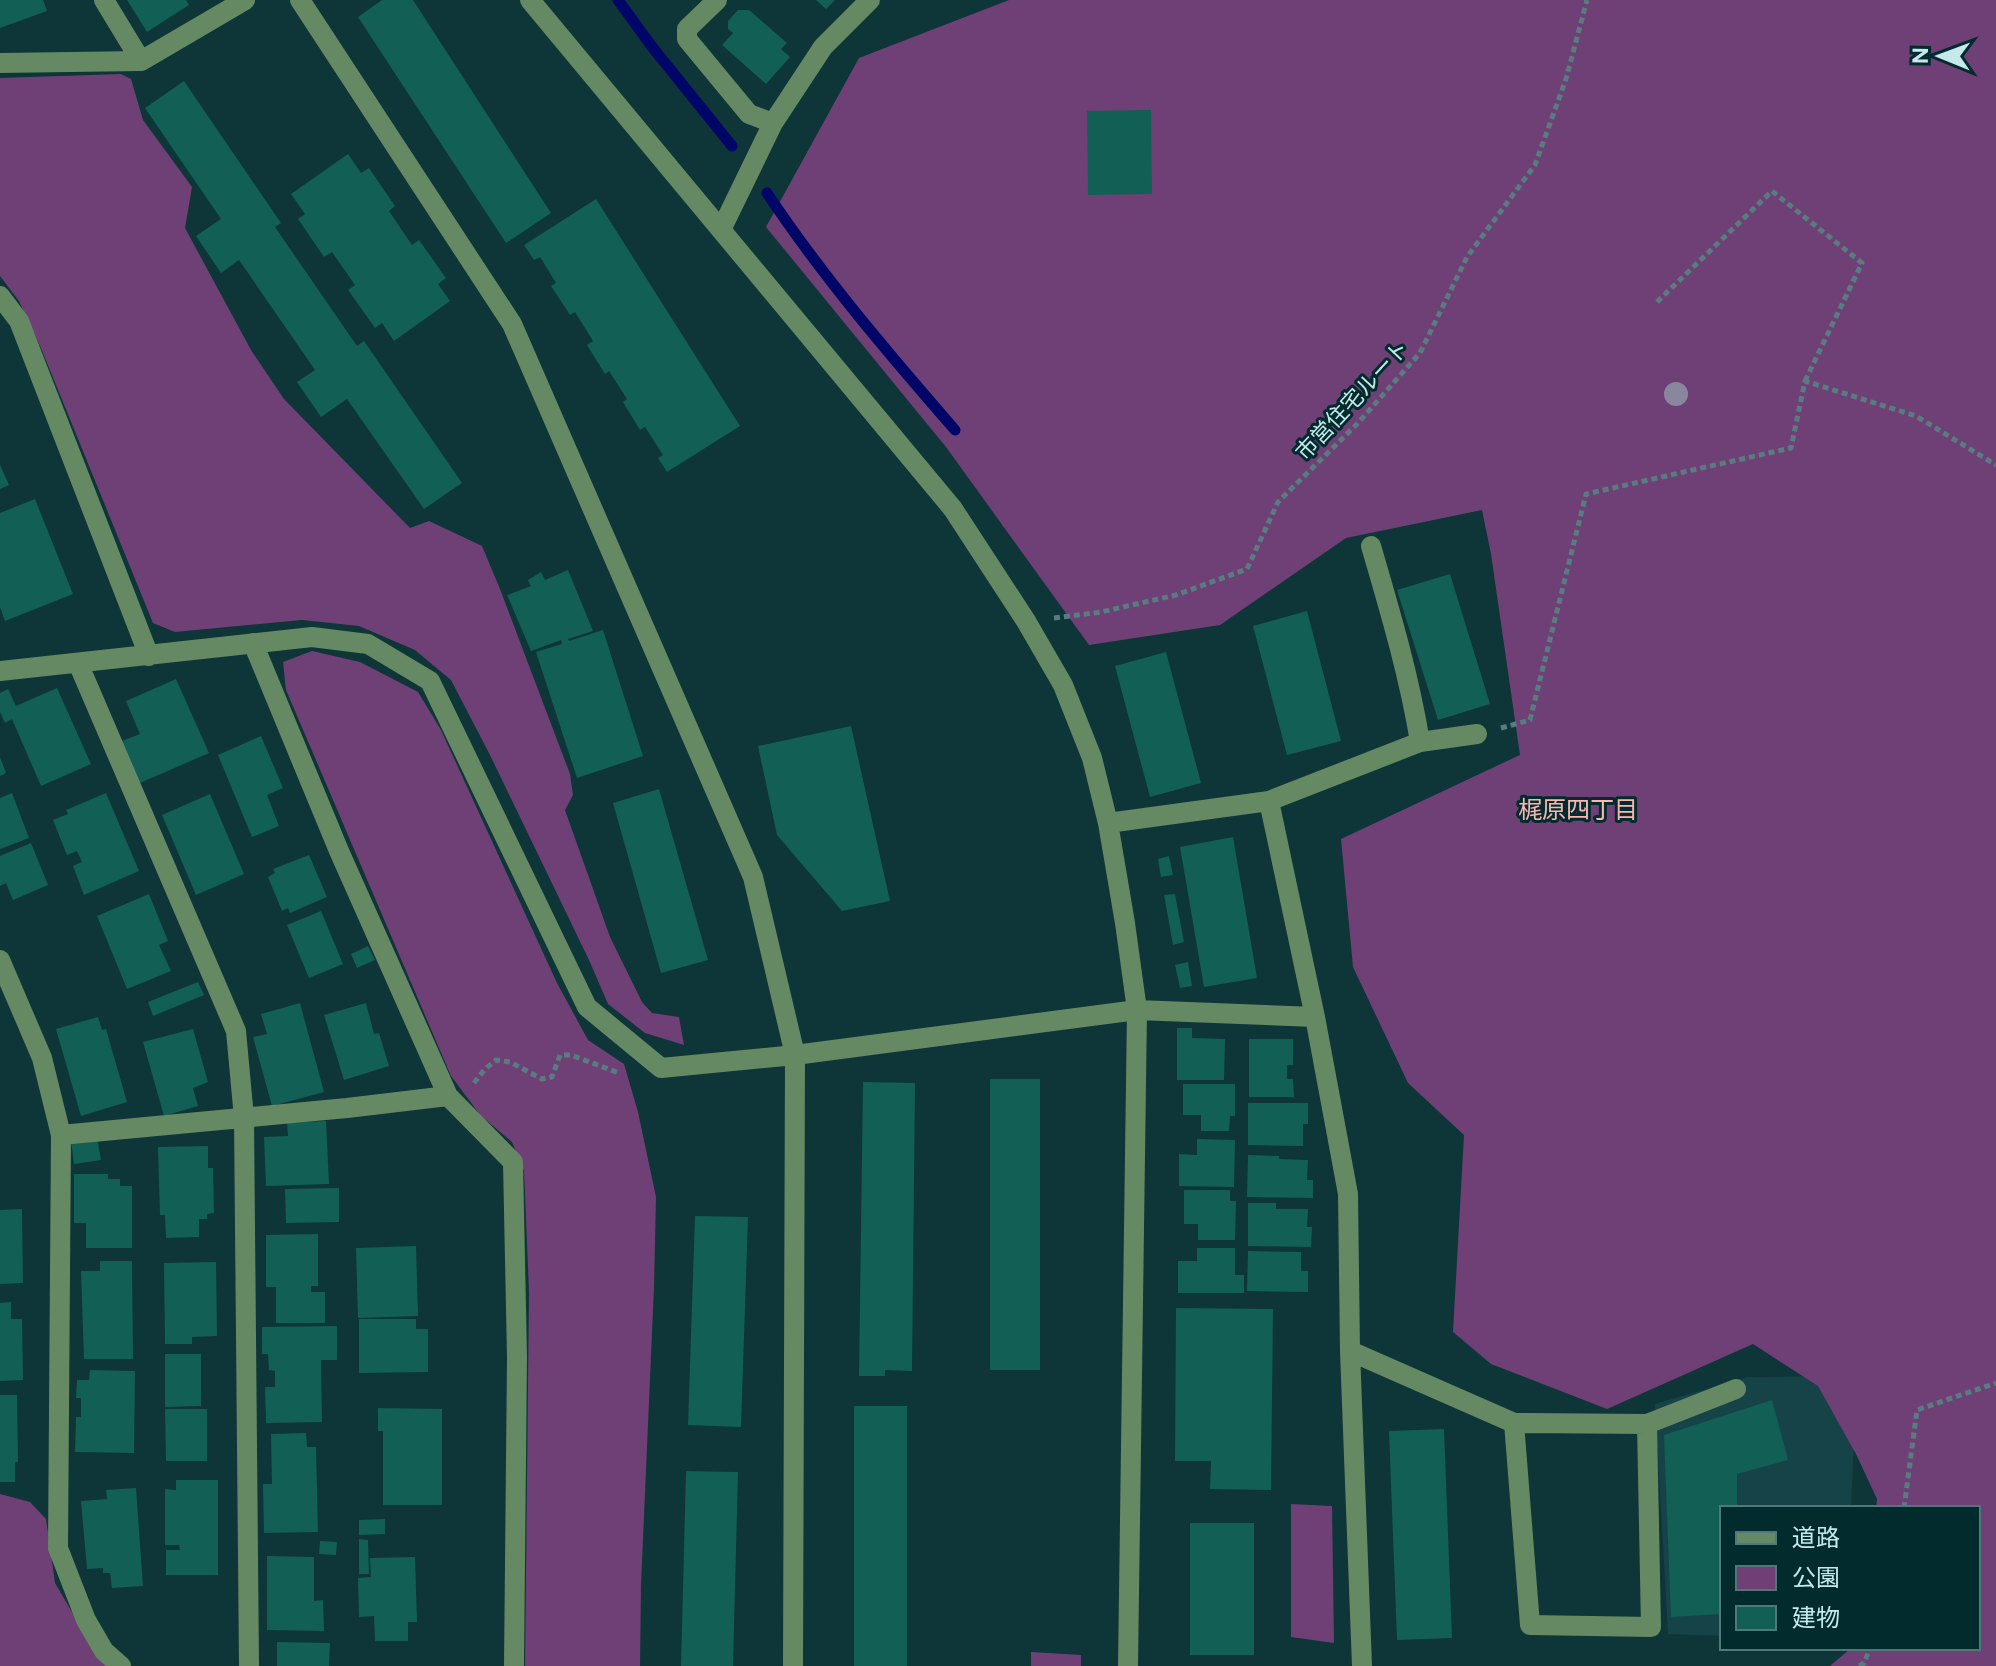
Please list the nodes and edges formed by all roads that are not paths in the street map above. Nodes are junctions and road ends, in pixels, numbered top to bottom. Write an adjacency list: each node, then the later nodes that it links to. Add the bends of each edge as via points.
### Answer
1 (104, 0): 7 (street)
2 (245, 0): 7 (street)
3 (300, 0): 24 (street, via 512,324 753,877)
4 (530, 0): 10 (street)
5 (717, 0): 9 (street, via 687,29 687,39 749,114)
6 (870, 0): 9 (street, via 823,47)
7 (141, 61): 8 (street)
8 (0, 63)
9 (773, 123): 10 (street)
10 (721, 230): 20 (street, via 953,509 1063,685 1092,758)
11 (0, 296): 14 (street, via 19,321)
12 (1371, 546): 18 (street)
13 (253, 643): 14 (street); 24 (street, via 312,637 368,644 430,681 587,1007 661,1068); 25 (street)
14 (149, 656): 15 (street)
15 (78, 663): 16 (street); 26 (street, via 236,1031)
16 (0, 671)
17 (1477, 734): 18 (street)
18 (1420, 742): 19 (street)
19 (1269, 801): 20 (street); 23 (street)
20 (1108, 823): 22 (street)
21 (0, 960): 27 (street, via 42,1058)
22 (1137, 1010): 23 (street); 24 (street); 36 (street)
23 (1315, 1017): 28 (street, via 1348,1194)
24 (795, 1055): 35 (street)
25 (448, 1096): 26 (street); 34 (street, via 513,1162)
26 (244, 1118): 27 (street); 33 (street)
27 (61, 1135): 32 (street, via 58,1548 86,1620 104,1651)
28 (1350, 1351): 30 (street); 37 (street)
29 (1736, 1389): 31 (street)
30 (1514, 1423): 31 (street); 31 (street, via 1530,1625 1651,1627)
31 (1647, 1424)
32 (121, 1666)
33 (249, 1666)
34 (514, 1666)
35 (793, 1666)
36 (1128, 1666)
37 (1362, 1666)

